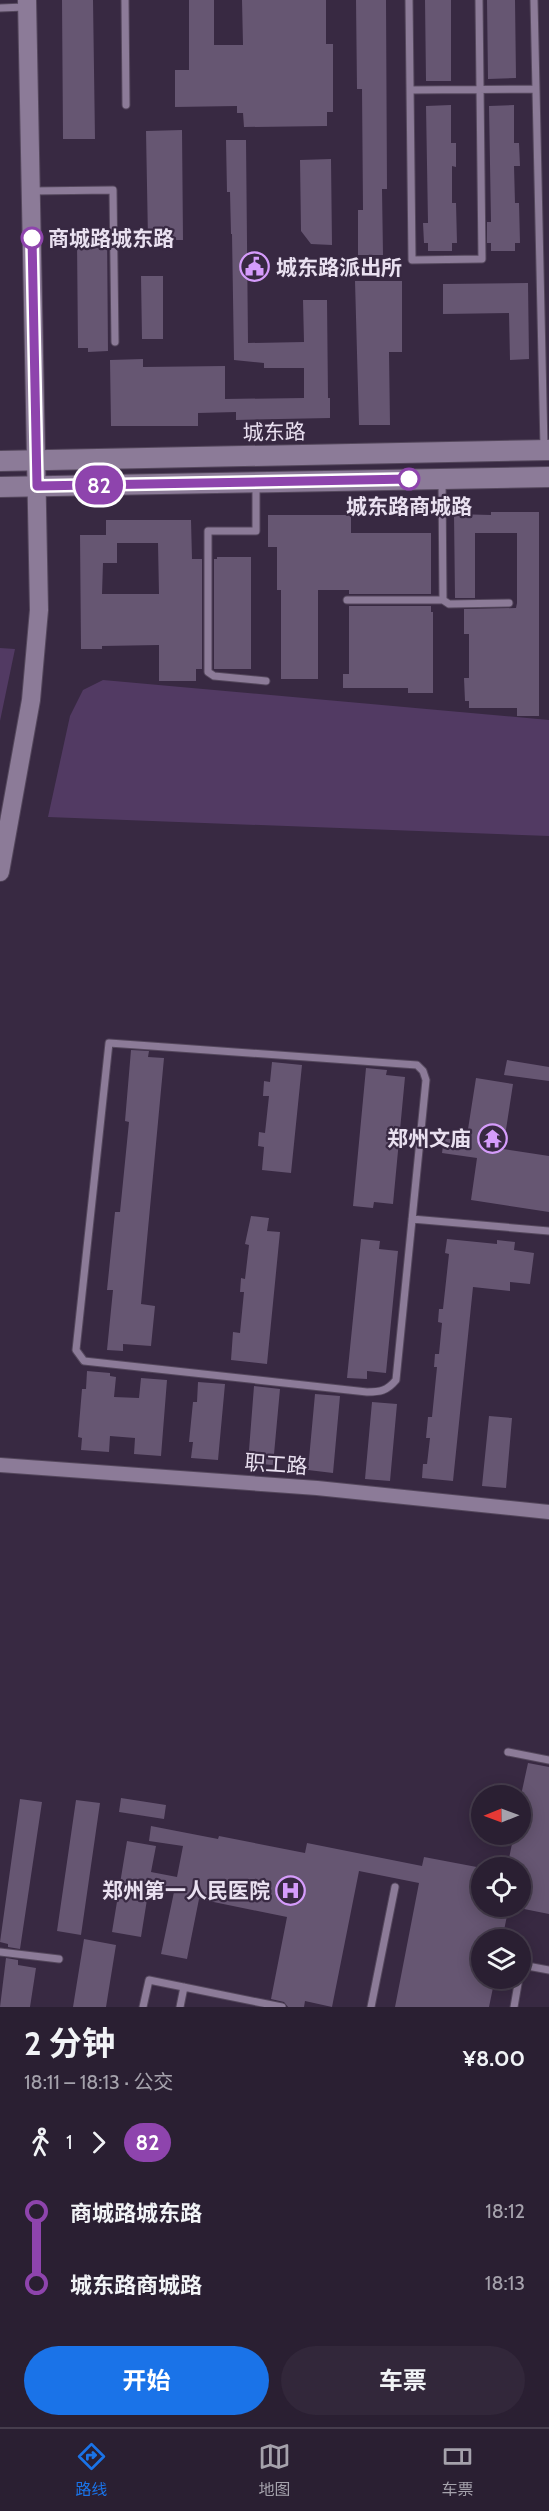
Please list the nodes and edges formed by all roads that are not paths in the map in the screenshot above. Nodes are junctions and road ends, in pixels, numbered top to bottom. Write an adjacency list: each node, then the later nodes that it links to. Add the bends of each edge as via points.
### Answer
1 (125, 0): 10 (lane)
2 (409, 0): 8 (lane)
3 (479, 0): 9 (lane)
4 (534, 0): 7 (lane)
5 (27, 4): 6 (lane); 11 (street)
6 (0, 8)
7 (536, 89): 9 (lane); 13 (lane)
8 (410, 90): 9 (lane); 9 (lane, via 412,260 435,260 482,259)
9 (480, 90)
10 (126, 105)
11 (31, 190): 12 (lane, via 113,189); 14 (street)
12 (115, 342)
13 (547, 450): 14 (main road, 城东路)
14 (36, 460): 15 (main road, 城东路); 19 (street)
15 (0, 461)
16 (549, 477): 17 (main road)
17 (442, 479): 18 (main road); 22 (lane)
18 (256, 482): 19 (main road); 24 (lane, via 256,531 208,531 208,672 214,676)
19 (37, 486): 20 (main road); 25 (street, via 37,642 31,699)
20 (0, 487)
21 (347, 600): 22 (lane)
22 (443, 600): 23 (lane, via 449,604)
23 (509, 603)
24 (266, 681)
25 (6, 808): 26 (street)
26 (0, 872)
27 (412, 1220): 27 (lane, via 426,1080 417,1065 109,1043 76,1350 84,1361 381,1392 396,1380); 28 (lane)
28 (549, 1231)
29 (0, 1464): 30 (street, 职工路, via 317,1488)
30 (549, 1512)
31 (508, 1752): 32 (lane)
32 (549, 1760)
33 (396, 1887): 43 (lane)
34 (0, 1952): 35 (lane)
35 (59, 1959)
36 (531, 1967): 37 (lane)
37 (549, 1970)
38 (184, 1987): 40 (lane, via 149,1980); 41 (lane); 42 (lane)
39 (517, 1989): 44 (lane)
40 (143, 2007)
41 (180, 2007)
42 (282, 2007)
43 (371, 2007)
44 (514, 2007)

